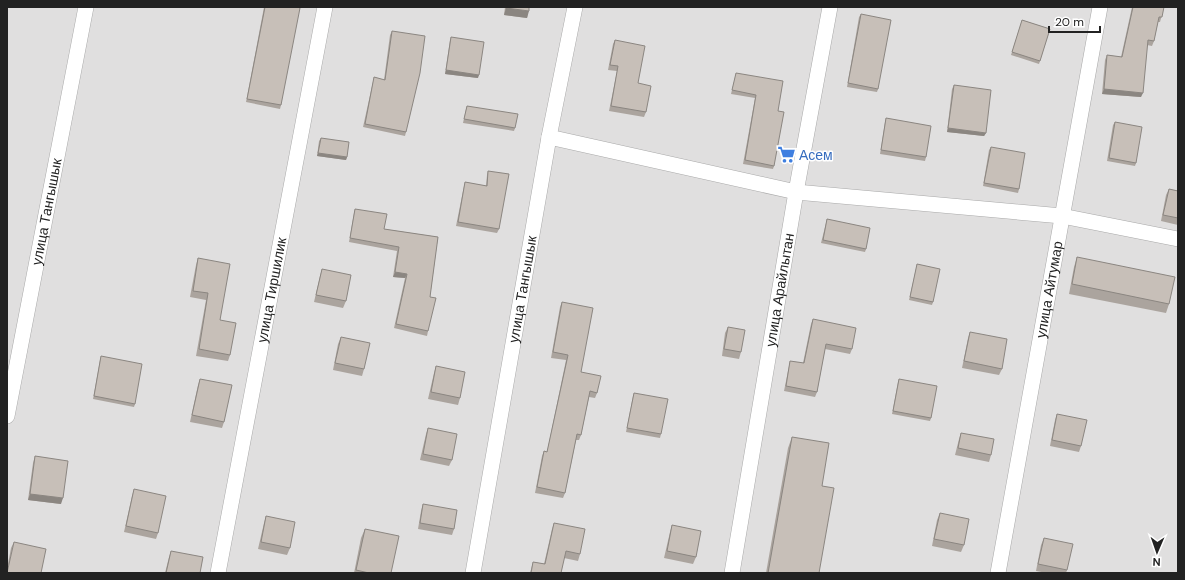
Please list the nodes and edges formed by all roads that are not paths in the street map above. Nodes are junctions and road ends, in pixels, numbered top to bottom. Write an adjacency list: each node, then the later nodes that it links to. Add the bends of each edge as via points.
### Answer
1 (86, 7): 10 (street, улица Тангышык)
2 (325, 7): 11 (street, улица Тиршилик)
3 (574, 7): 6 (street, улица Тангышык)
4 (830, 7): 7 (street, улица Арайлытан)
5 (1100, 7): 8 (street, улица Айтумар)
6 (549, 137): 7 (street); 12 (street, улица Тангышык)
7 (796, 192): 8 (street); 13 (street, улица Арайлытан)
8 (1062, 216): 9 (street); 14 (street, улица Айтумар)
9 (1178, 239)
10 (7, 416)
11 (218, 573)
12 (474, 573)
13 (732, 573)
14 (998, 573)

